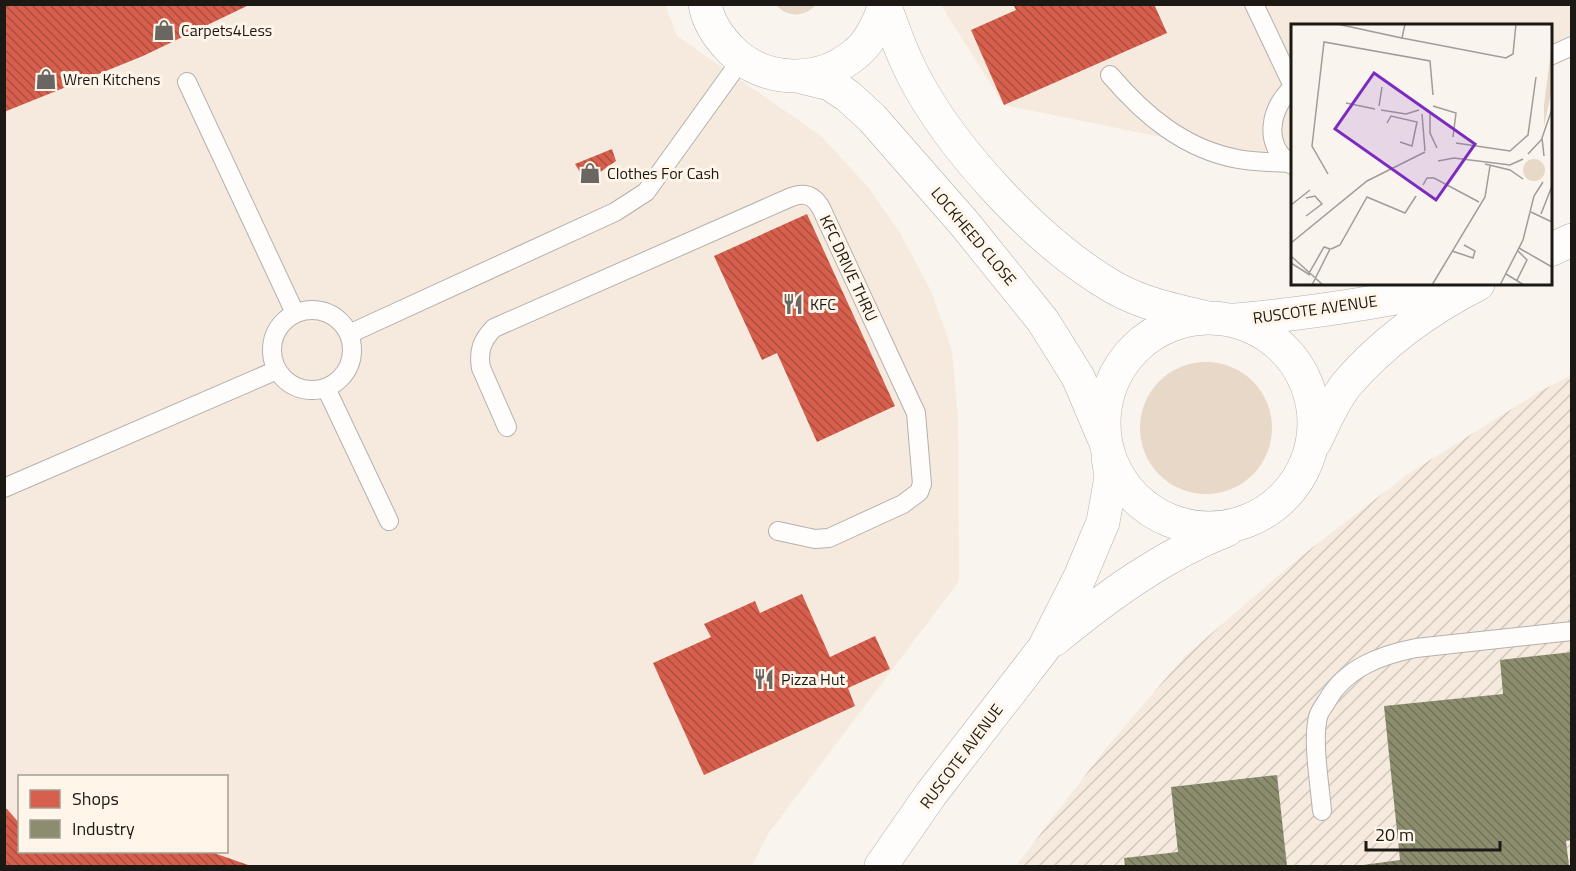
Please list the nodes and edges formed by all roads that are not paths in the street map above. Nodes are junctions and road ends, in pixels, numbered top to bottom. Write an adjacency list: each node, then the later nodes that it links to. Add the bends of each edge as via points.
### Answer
1 (705, 4): 6 (main road, via 706,14 720,39)
2 (1254, 4): 10 (lane)
3 (885, 5): 8 (main road, via 874,33 855,55 830,70); 18 (main road, via 913,75 936,112 964,152 1025,219 1115,288 1169,309)
4 (1572, 46): 5 (lane)
5 (1552, 56)
6 (741, 60): 8 (main road, via 780,76); 19 (lane, via 646,192 634,201)
7 (1110, 75): 12 (lane, via 1156,122 1184,139 1239,159)
8 (801, 77): 23 (main road, LOCKHEED CLOSE, via 830,84 848,96 964,223 1044,321 1078,377)
9 (187, 82): 17 (lane)
10 (1291, 82)
11 (1291, 88): 12 (lane, via 1275,109 1272,124 1279,152)
12 (1291, 164)
13 (1572, 240): 14 (main road)
14 (1552, 250)
15 (1460, 285): 18 (main road, RUSCOTE AVENUE, via 1279,316)
16 (1476, 285): 24 (main road, via 1398,335 1371,359 1345,387)
17 (295, 313): 19 (lane, via 320,310 342,323); 20 (lane, via 276,332 272,357)
18 (1219, 319): 23 (main road, via 1176,322 1149,336 1127,354 1112,380 1104,407); 24 (main road, via 1265,333 1290,354 1307,382 1315,414)
19 (349, 334): 21 (lane, via 352,360 342,377)
20 (277, 370): 21 (lane, via 303,390); 25 (lane)
21 (326, 388): 26 (lane)
22 (507, 427): 28 (lane, KFC DRIVE THRU, via 479,360 479,351 494,328 798,194 811,196 821,208 916,412 922,484 912,499 829,538)
23 (1105, 446): 27 (main road, via 1124,486 1148,510 1180,525 1214,529); 30 (main road, RUSCOTE AVENUE, via 1111,477 1103,522)
24 (1312, 447): 27 (main road, via 1300,478 1277,504)
25 (4, 488)
26 (389, 521)
27 (1248, 522): 30 (main road, RUSCOTE AVENUE, via 1216,534 1153,568)
28 (778, 531)
29 (1572, 631): 31 (lane, via 1416,648 1372,661 1350,673 1332,692 1318,716 1316,741)
30 (1044, 648): 32 (main road, RUSCOTE AVENUE)
31 (1322, 811)
32 (881, 867)

